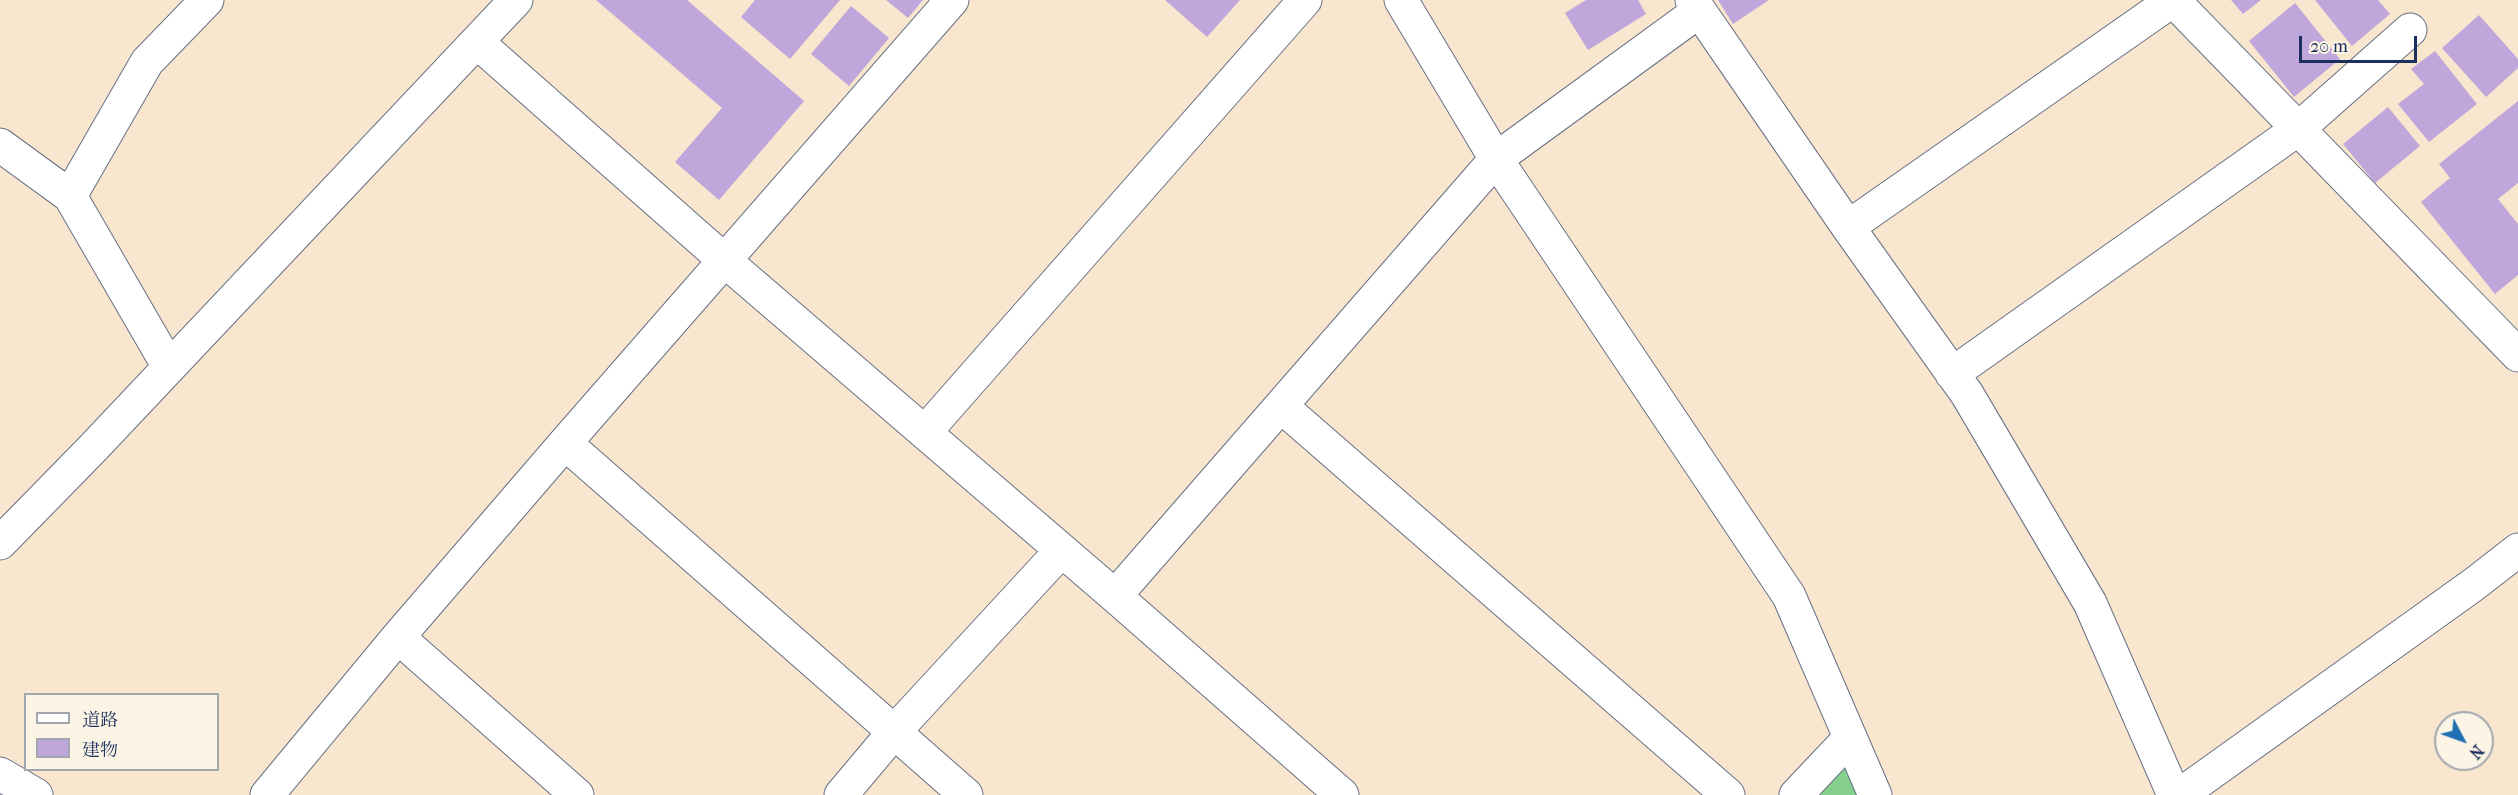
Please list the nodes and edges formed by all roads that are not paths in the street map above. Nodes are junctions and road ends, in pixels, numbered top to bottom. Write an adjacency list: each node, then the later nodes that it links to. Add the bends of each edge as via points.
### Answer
1 (207, 0): 13 (street, via 147,62)
2 (516, 0): 9 (street)
3 (952, 0): 15 (street)
4 (1305, 0): 20 (street)
5 (1401, 0): 12 (street)
6 (2173, 0): 10 (street); 14 (street)
7 (1696, 6): 12 (street); 14 (street)
8 (2410, 30): 10 (street)
9 (477, 42): 15 (street); 17 (street)
10 (2298, 129): 16 (street); 18 (street)
11 (0, 146): 13 (street)
12 (1496, 159): 19 (street); 28 (street, via 1789,596)
13 (70, 196): 17 (street)
14 (1848, 227): 18 (street)
15 (724, 260): 20 (street); 21 (street)
16 (2518, 355)
17 (170, 367): 22 (street)
18 (1952, 374): 39 (street, via 2090,603)
19 (1281, 406): 25 (street); 36 (street)
20 (925, 432): 24 (street)
21 (565, 443): 26 (street); 27 (street)
22 (0, 543)
23 (2518, 550): 40 (street)
24 (1061, 551): 25 (street); 27 (street)
25 (1115, 596): 35 (street)
26 (398, 637): 31 (street); 32 (street)
27 (894, 732): 33 (street); 34 (street)
28 (1849, 739): 37 (street); 38 (street)
29 (0, 774): 30 (street)
30 (36, 795)
31 (267, 795)
32 (577, 795)
33 (841, 795)
34 (966, 795)
35 (1342, 795)
36 (1728, 795)
37 (1797, 795)
38 (1875, 795)
39 (2175, 795)
40 (2180, 795)

